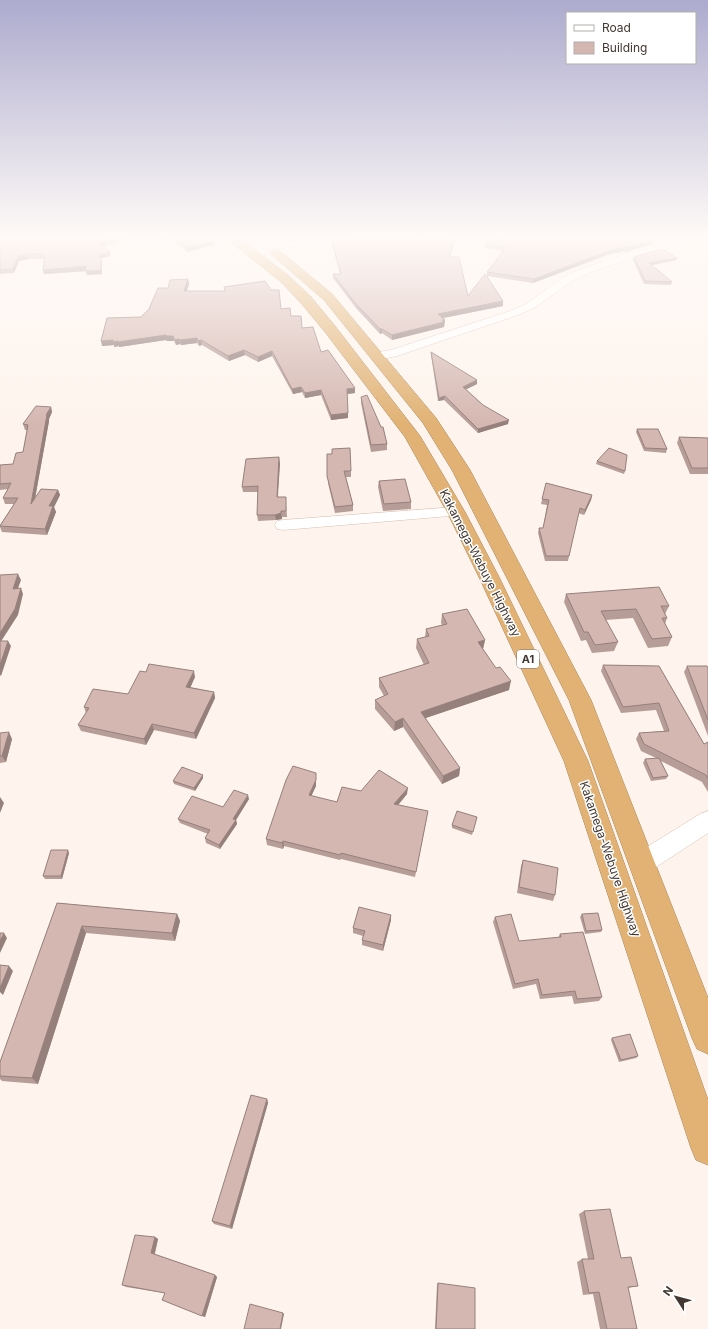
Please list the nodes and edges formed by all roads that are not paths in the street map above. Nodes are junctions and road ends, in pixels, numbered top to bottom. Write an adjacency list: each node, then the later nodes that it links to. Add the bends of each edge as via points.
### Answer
1 (306, 300): 5 (highway, Kakamega-Webuye Highway / A1, via 412,436)
2 (331, 300): 4 (highway, A1)
3 (538, 300): 4 (street, via 514,313)
4 (377, 356): 8 (highway, A1, via 430,421 461,470 527,594 580,700)
5 (456, 512): 6 (street); 10 (highway, Kakamega-Webuye Highway / A1, via 576,761)
6 (283, 525)
7 (708, 821): 8 (street)
8 (642, 863): 9 (highway, A1)
9 (708, 1038)
10 (708, 1148)

